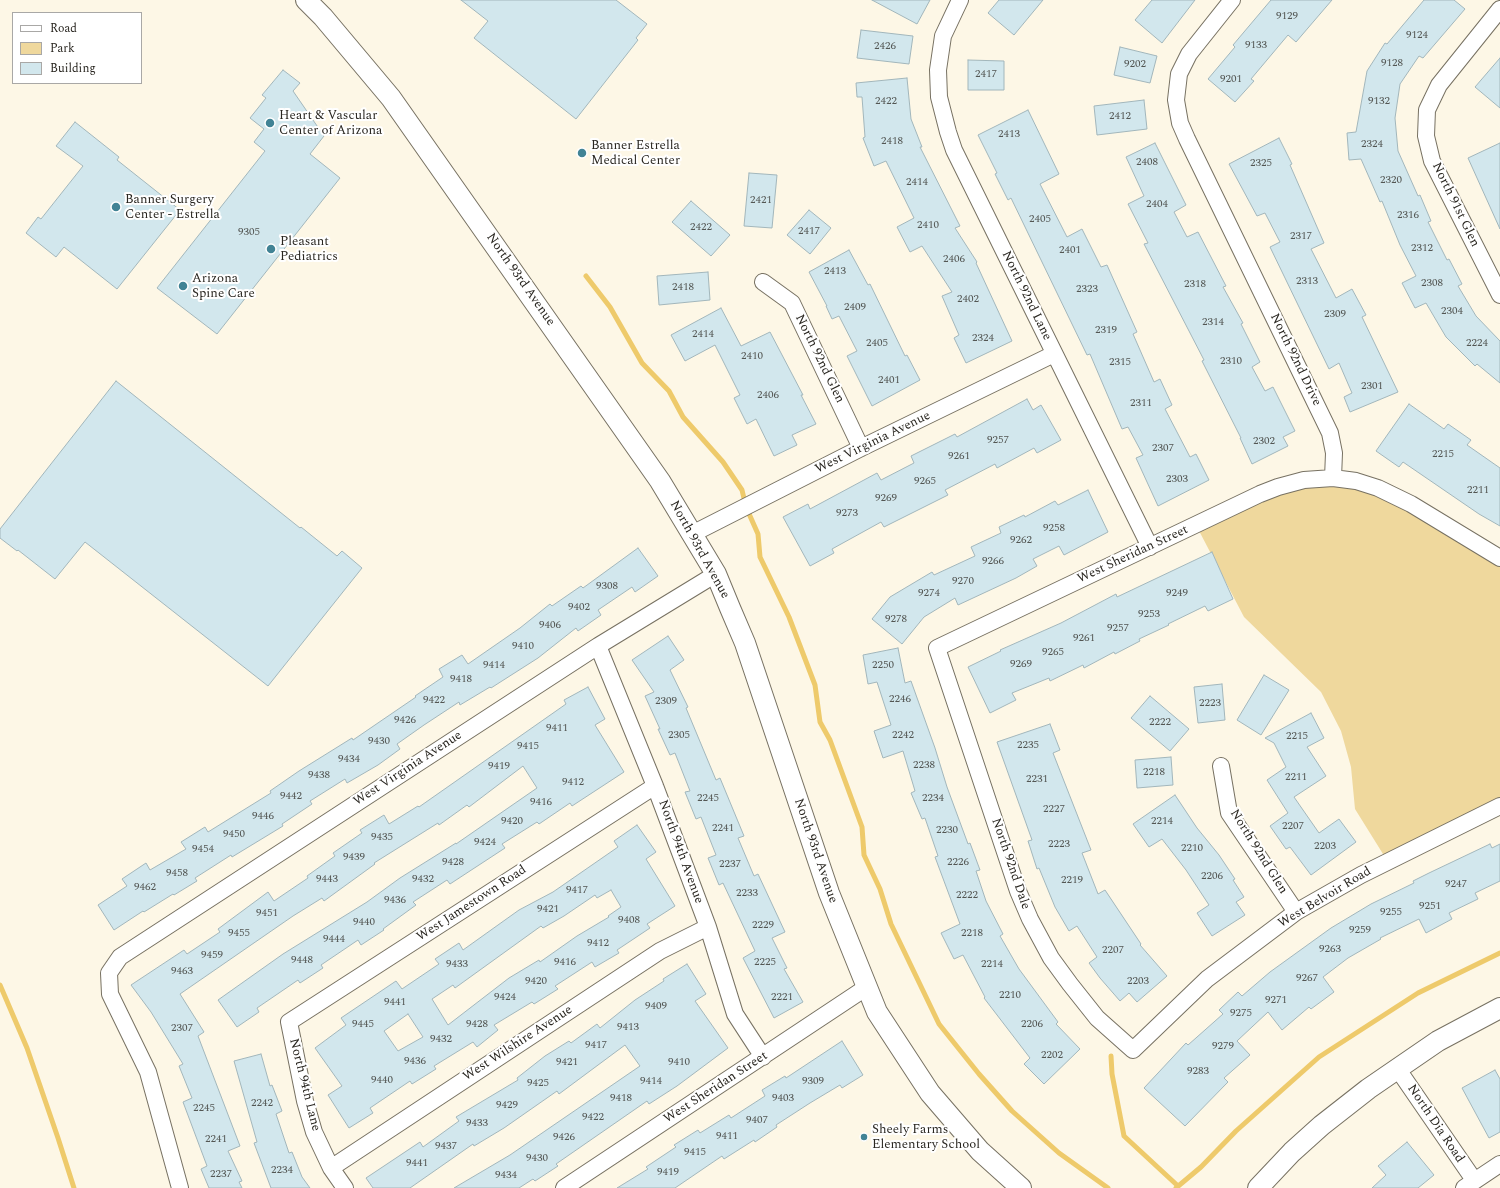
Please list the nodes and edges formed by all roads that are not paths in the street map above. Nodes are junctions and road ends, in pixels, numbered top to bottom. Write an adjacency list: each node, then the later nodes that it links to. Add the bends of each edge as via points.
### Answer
1 (306, 0): 10 (street, North 93rd Avenue, via 391,98 656,475)
2 (960, 0): 7 (street, North 92nd Lane, via 943,36 938,70 939,97 954,150)
3 (1232, 0): 9 (street, North 92nd Drive, via 1189,54 1179,74 1176,100 1185,134 1330,433 1334,453)
4 (1500, 9): 6 (street, North 91st Glen, via 1439,85 1427,110 1426,136 1432,161)
5 (763, 282): 8 (street, North 92nd Glen, via 792,303)
6 (1500, 295)
7 (1054, 354): 8 (street, West Virginia Avenue); 11 (street, North 92nd Lane)
8 (861, 448): 10 (street, West Virginia Avenue)
9 (1333, 478): 11 (street, West Sheridan Street, via 1304,480 1278,486); 12 (street, via 1356,481 1396,495)
10 (692, 534): 13 (street, North 93rd Avenue)
11 (1150, 546): 15 (street, West Sheridan Street)
12 (1500, 558)
13 (716, 574): 14 (street, West Virginia Avenue); 21 (street, North 93rd Avenue, via 744,643 829,893)
14 (598, 646): 17 (street, North 94th Avenue); 30 (street, West Virginia Avenue, via 120,957 109,973 110,994 148,1072)
15 (937, 648): 24 (street, North 92nd Dale, via 1018,891 1030,919 1051,958 1096,1018)
16 (1221, 766): 19 (street, North 92nd Glen, via 1230,813)
17 (655, 786): 20 (street, North 94th Avenue); 23 (street, West Jamestown Road)
18 (1500, 806): 19 (street, West Belvoir Road, via 1361,875)
19 (1296, 912): 24 (street, West Belvoir Road, via 1207,979)
20 (708, 927): 25 (street, North 94th Avenue, via 735,1014); 28 (street, West Wilshire Avenue, via 660,951)
21 (867, 987): 25 (street, West Sheridan Street); 33 (street, North 93rd Avenue, via 877,1012 930,1093 980,1151)
22 (1500, 1008): 26 (street, via 1438,1041)
23 (289, 1022): 28 (street, North 94th Lane, via 305,1101 314,1132)
24 (1133, 1050)
25 (763, 1057): 32 (street, West Sheridan Street)
26 (1397, 1068): 29 (street, North Dia Road); 34 (street, via 1322,1125)
27 (1500, 1164): 29 (street)
28 (331, 1168): 31 (street, North 94th Lane)
29 (1469, 1184)
30 (180, 1188)
31 (345, 1188)
32 (564, 1188)
33 (1021, 1188)
34 (1258, 1188)

